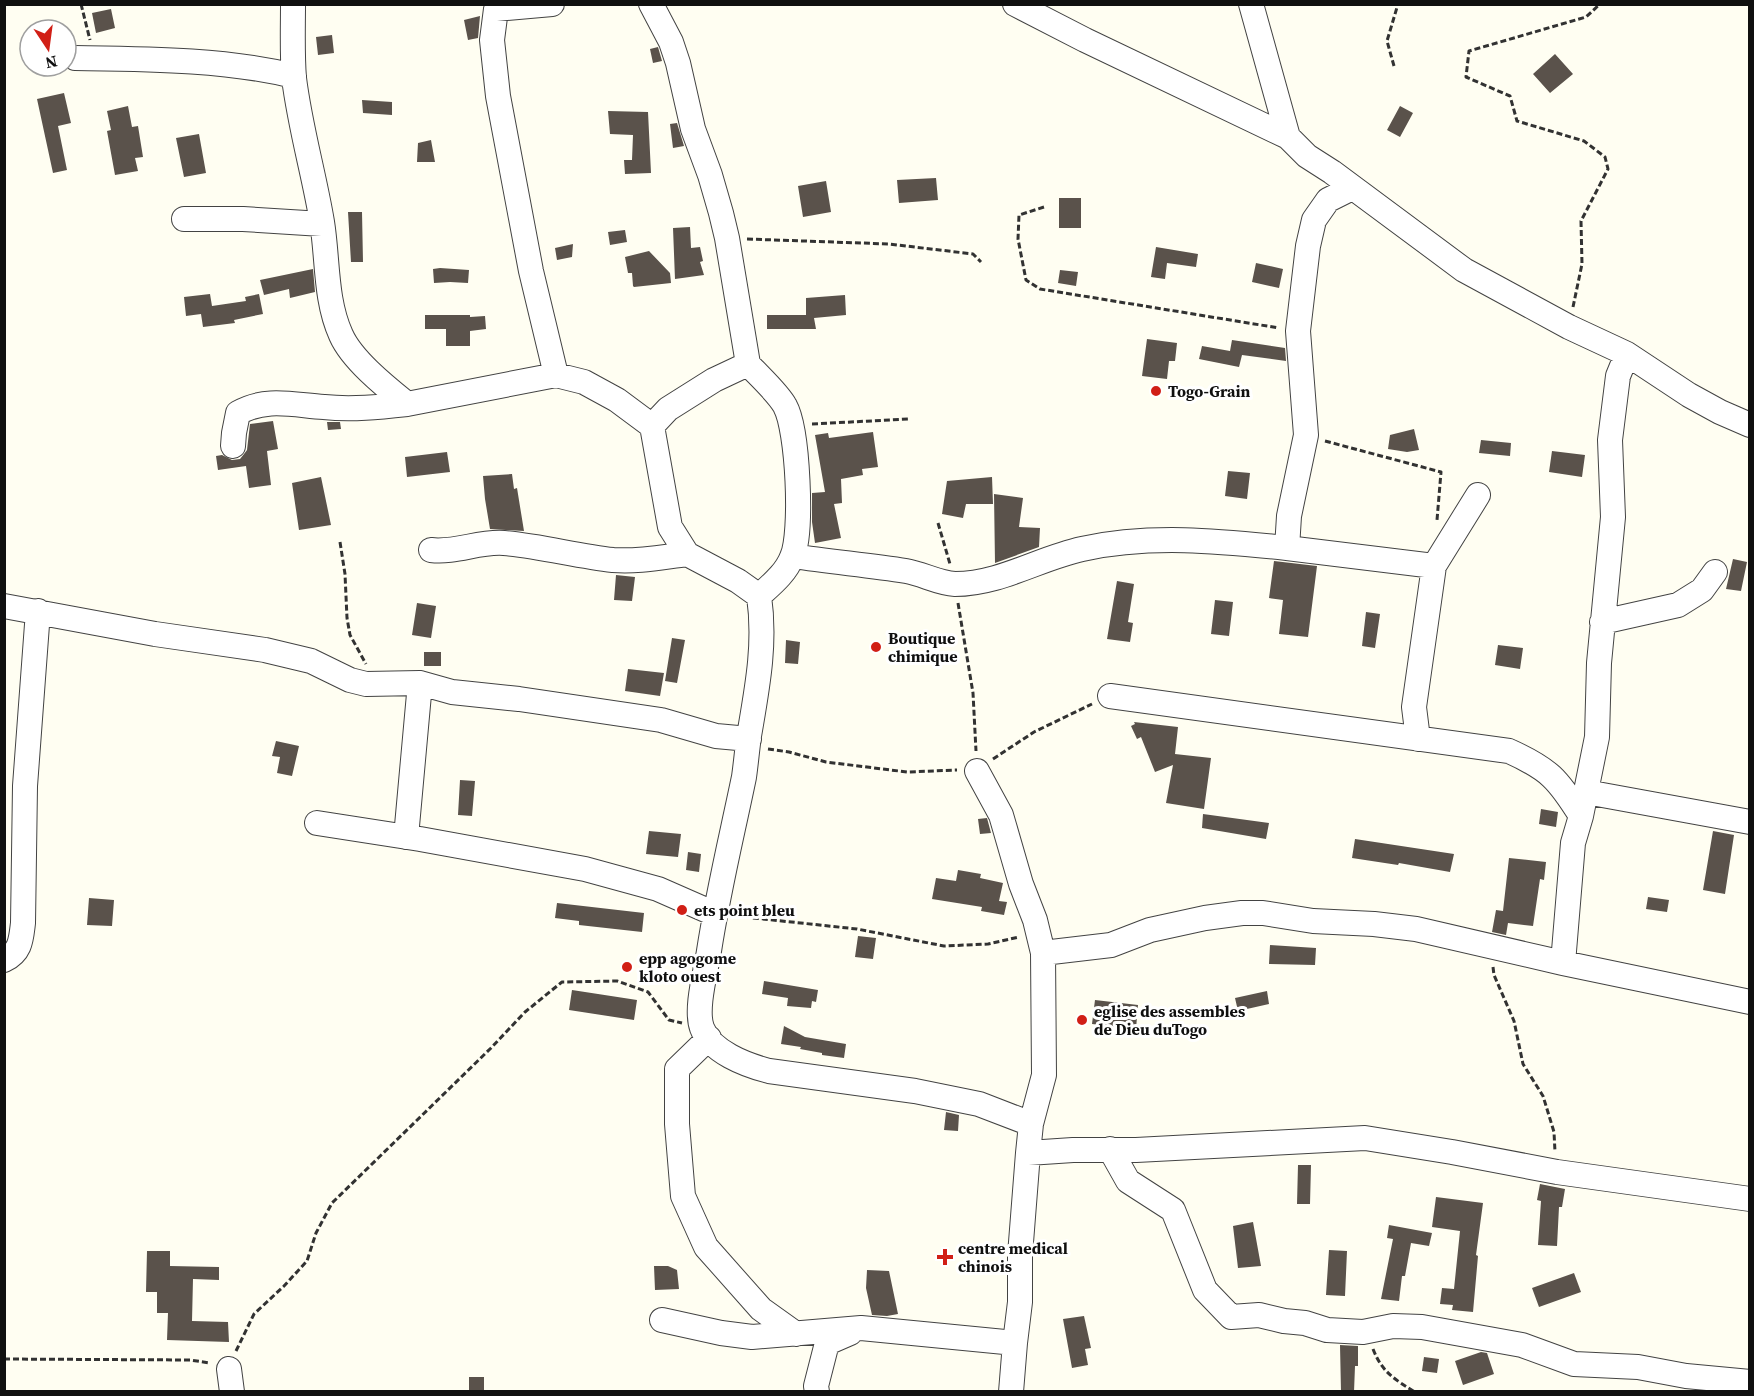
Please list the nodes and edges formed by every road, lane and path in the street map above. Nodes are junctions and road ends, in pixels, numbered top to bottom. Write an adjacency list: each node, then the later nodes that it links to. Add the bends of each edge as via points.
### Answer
1 (81, 4): 10 (path, via 88,34)
2 (293, 4): 12 (street)
3 (552, 4): 9 (street)
4 (651, 4): 18 (street, via 678,63 693,129 711,175)
5 (1015, 4): 13 (street)
6 (1251, 4): 13 (street)
7 (1398, 4): 11 (path, via 1388,41)
8 (1600, 4): 20 (path, via 1586,16 1469,51 1466,77 1510,96 1517,121 1584,141 1605,157 1608,169 1581,221 1582,264)
9 (488, 7): 24 (street, via 498,96 531,271)
10 (86, 58): 12 (street, via 236,66)
11 (1394, 66)
12 (294, 76): 17 (street)
13 (1288, 136): 14 (street, via 1307,156)
14 (1352, 188): 20 (street, via 1464,270); 21 (street, via 1328,200 1314,220)
15 (1044, 207): 21 (path, via 1019,215 1018,239 1026,280 1040,289)
16 (184, 219): 17 (street)
17 (322, 224): 25 (street, via 331,296 341,336 362,363)
18 (727, 238): 19 (path, via 890,244 973,254); 23 (street)
19 (981, 262)
20 (1569, 327): 22 (street)
21 (1298, 331): 30 (street)
22 (1627, 354): 28 (street, via 1689,395); 46 (street, via 1618,376 1610,440 1612,517)
23 (748, 364): 27 (street, via 785,405); 29 (street, via 668,409)
24 (556, 375): 25 (street); 29 (street, via 584,382)
25 (407, 404): 31 (street, via 358,408 291,403 250,406 238,413)
26 (908, 419): 27 (path)
27 (792, 425): 39 (street, via 798,521)
28 (1749, 425)
29 (652, 426): 38 (street, via 670,527)
30 (1306, 435): 34 (path, via 1441,472); 36 (street, via 1289,516)
31 (234, 446)
32 (1478, 495): 40 (street)
33 (938, 523): 42 (path)
34 (1437, 531)
35 (340, 542): 48 (path, via 350,635)
36 (1287, 548): 40 (street); 42 (street, via 1221,541 1111,543 1026,569)
37 (431, 550): 38 (street, via 457,550 491,543 615,560)
38 (687, 554): 43 (street)
39 (793, 556): 42 (street, via 909,572); 43 (street)
40 (1434, 566): 50 (street, via 1414,706)
41 (1716, 572): 46 (street, via 1702,590 1678,605)
42 (955, 584): 52 (path, via 973,693)
43 (759, 596): 51 (street, via 762,658)
44 (4, 606): 45 (street)
45 (38, 611): 48 (street, via 265,650 311,661 350,680); 61 (street, via 25,786 23,923 20,945 13,956)
46 (1602, 622): 53 (street, via 1597,737)
47 (420, 683): 48 (street); 51 (street, via 452,692 661,720); 57 (street)
48 (377, 684)
49 (1110, 696): 50 (street); 52 (path, via 1034,732)
50 (1418, 739): 54 (street, via 1509,751 1537,764 1562,786)
51 (748, 746): 52 (path, via 826,762 907,771); 58 (street)
52 (977, 771): 60 (street, via 1001,814)
53 (1586, 792): 54 (street); 55 (street)
54 (1581, 816): 62 (street, via 1573,843)
55 (1749, 822)
56 (317, 823): 57 (street)
57 (406, 837): 58 (street, via 585,869 657,889)
58 (715, 914): 60 (path, via 857,929 944,946 988,944 1021,937); 64 (street, via 701,1007)
59 (1492, 947): 60 (street, via 1416,929 1242,913 1172,924 1111,945); 62 (street); 68 (path, via 1494,975 1514,1021 1523,1064 1543,1096 1551,1123)
60 (1043, 952): 65 (street, via 1044,1075)
61 (4, 960)
62 (1563, 963): 63 (street)
63 (1749, 1002)
64 (705, 1032): 65 (street, via 726,1053 769,1071 980,1104); 72 (street, via 677,1069 683,1196 706,1247 761,1309); 76 (path, via 669,1020 648,992 617,981 562,982 525,1012 332,1203 307,1261 254,1314)
65 (1031, 1124): 67 (street)
66 (1110, 1149): 67 (street); 68 (street, via 1365,1138); 77 (street, via 1128,1181 1173,1210 1205,1290 1231,1317 1259,1316 1327,1330 1363,1332 1393,1326 1422,1327 1522,1345 1574,1364 1638,1367)
67 (1028, 1154): 73 (street)
68 (1557, 1172): 69 (street)
69 (1749, 1198)
70 (663, 1320): 72 (street, via 752,1337)
71 (861, 1329): 72 (street); 73 (street); 78 (street, via 827,1343)
72 (796, 1334)
73 (1015, 1343): 79 (street)
74 (1370, 1349): 80 (path, via 1379,1366)
75 (4, 1359): 76 (path, via 190,1360)
76 (230, 1380)
77 (1749, 1382)
78 (817, 1392)
79 (1011, 1392)
80 (1415, 1392)

